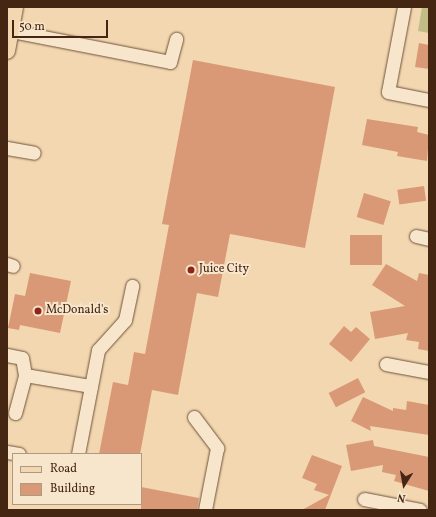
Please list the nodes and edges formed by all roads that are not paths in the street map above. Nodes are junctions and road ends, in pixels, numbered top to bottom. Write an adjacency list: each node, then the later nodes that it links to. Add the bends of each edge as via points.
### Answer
1 (15, 7): 3 (main road)
2 (404, 7): 6 (street, via 388,92)
3 (9, 31): 4 (street, via 170,62); 5 (main road)
4 (176, 39)
5 (7, 51)
6 (429, 100)
7 (7, 148): 8 (street)
8 (34, 153)
9 (132, 286): 14 (street, via 125,320 98,350)
10 (7, 355): 13 (street, via 22,358)
11 (386, 364): 12 (street)
12 (429, 372)
13 (25, 374): 14 (street); 15 (street)
14 (91, 386): 17 (street)
15 (15, 413)
16 (194, 417): 19 (street, via 217,448)
17 (78, 453)
18 (364, 499): 20 (street)
19 (205, 510)
20 (420, 510)

